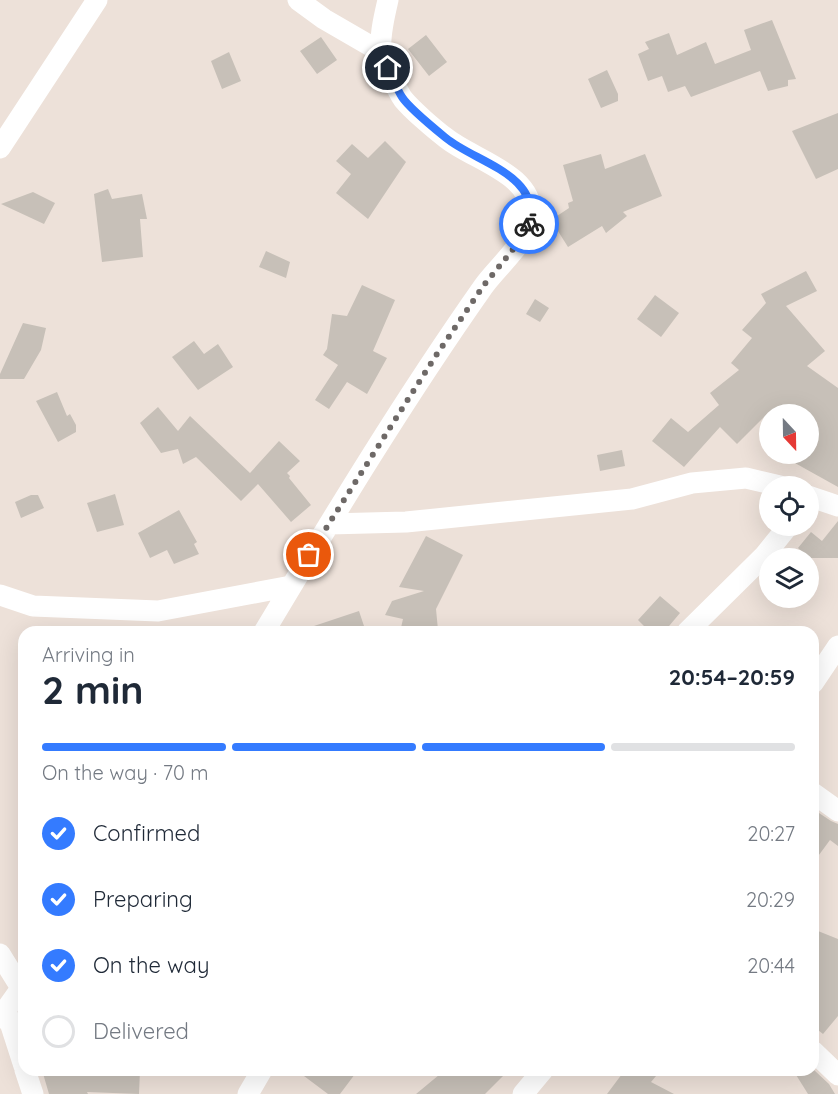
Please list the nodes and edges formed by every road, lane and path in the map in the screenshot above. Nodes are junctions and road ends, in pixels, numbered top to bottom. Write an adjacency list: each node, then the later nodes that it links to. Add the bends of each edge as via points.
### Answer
1 (98, 0): 5 (street)
2 (298, 0): 4 (street)
3 (388, 0): 4 (street)
4 (381, 52): 9 (street, via 403,99 448,140 513,178 523,188 531,217 528,231 484,285 435,357)
5 (0, 148)
6 (759, 481): 9 (street, via 746,478 692,483 632,500 418,521)
7 (819, 501): 8 (street)
8 (838, 506)
9 (329, 524): 11 (street)
10 (780, 536): 14 (street)
11 (291, 586): 12 (street, via 158,611 33,606); 13 (street)
12 (0, 595)
13 (268, 626)
14 (693, 626)
15 (838, 646): 16 (street)
16 (819, 674)
17 (819, 797): 18 (street)
18 (838, 811)
19 (0, 954): 20 (street)
20 (18, 980)
21 (18, 992): 22 (street)
22 (3, 1014): 23 (street)
23 (18, 1051)
24 (819, 1057): 25 (street)
25 (838, 1075)
26 (27, 1076): 29 (street)
27 (259, 1076): 30 (street)
28 (538, 1076): 31 (street)
29 (33, 1094)
30 (249, 1094)
31 (523, 1094)

